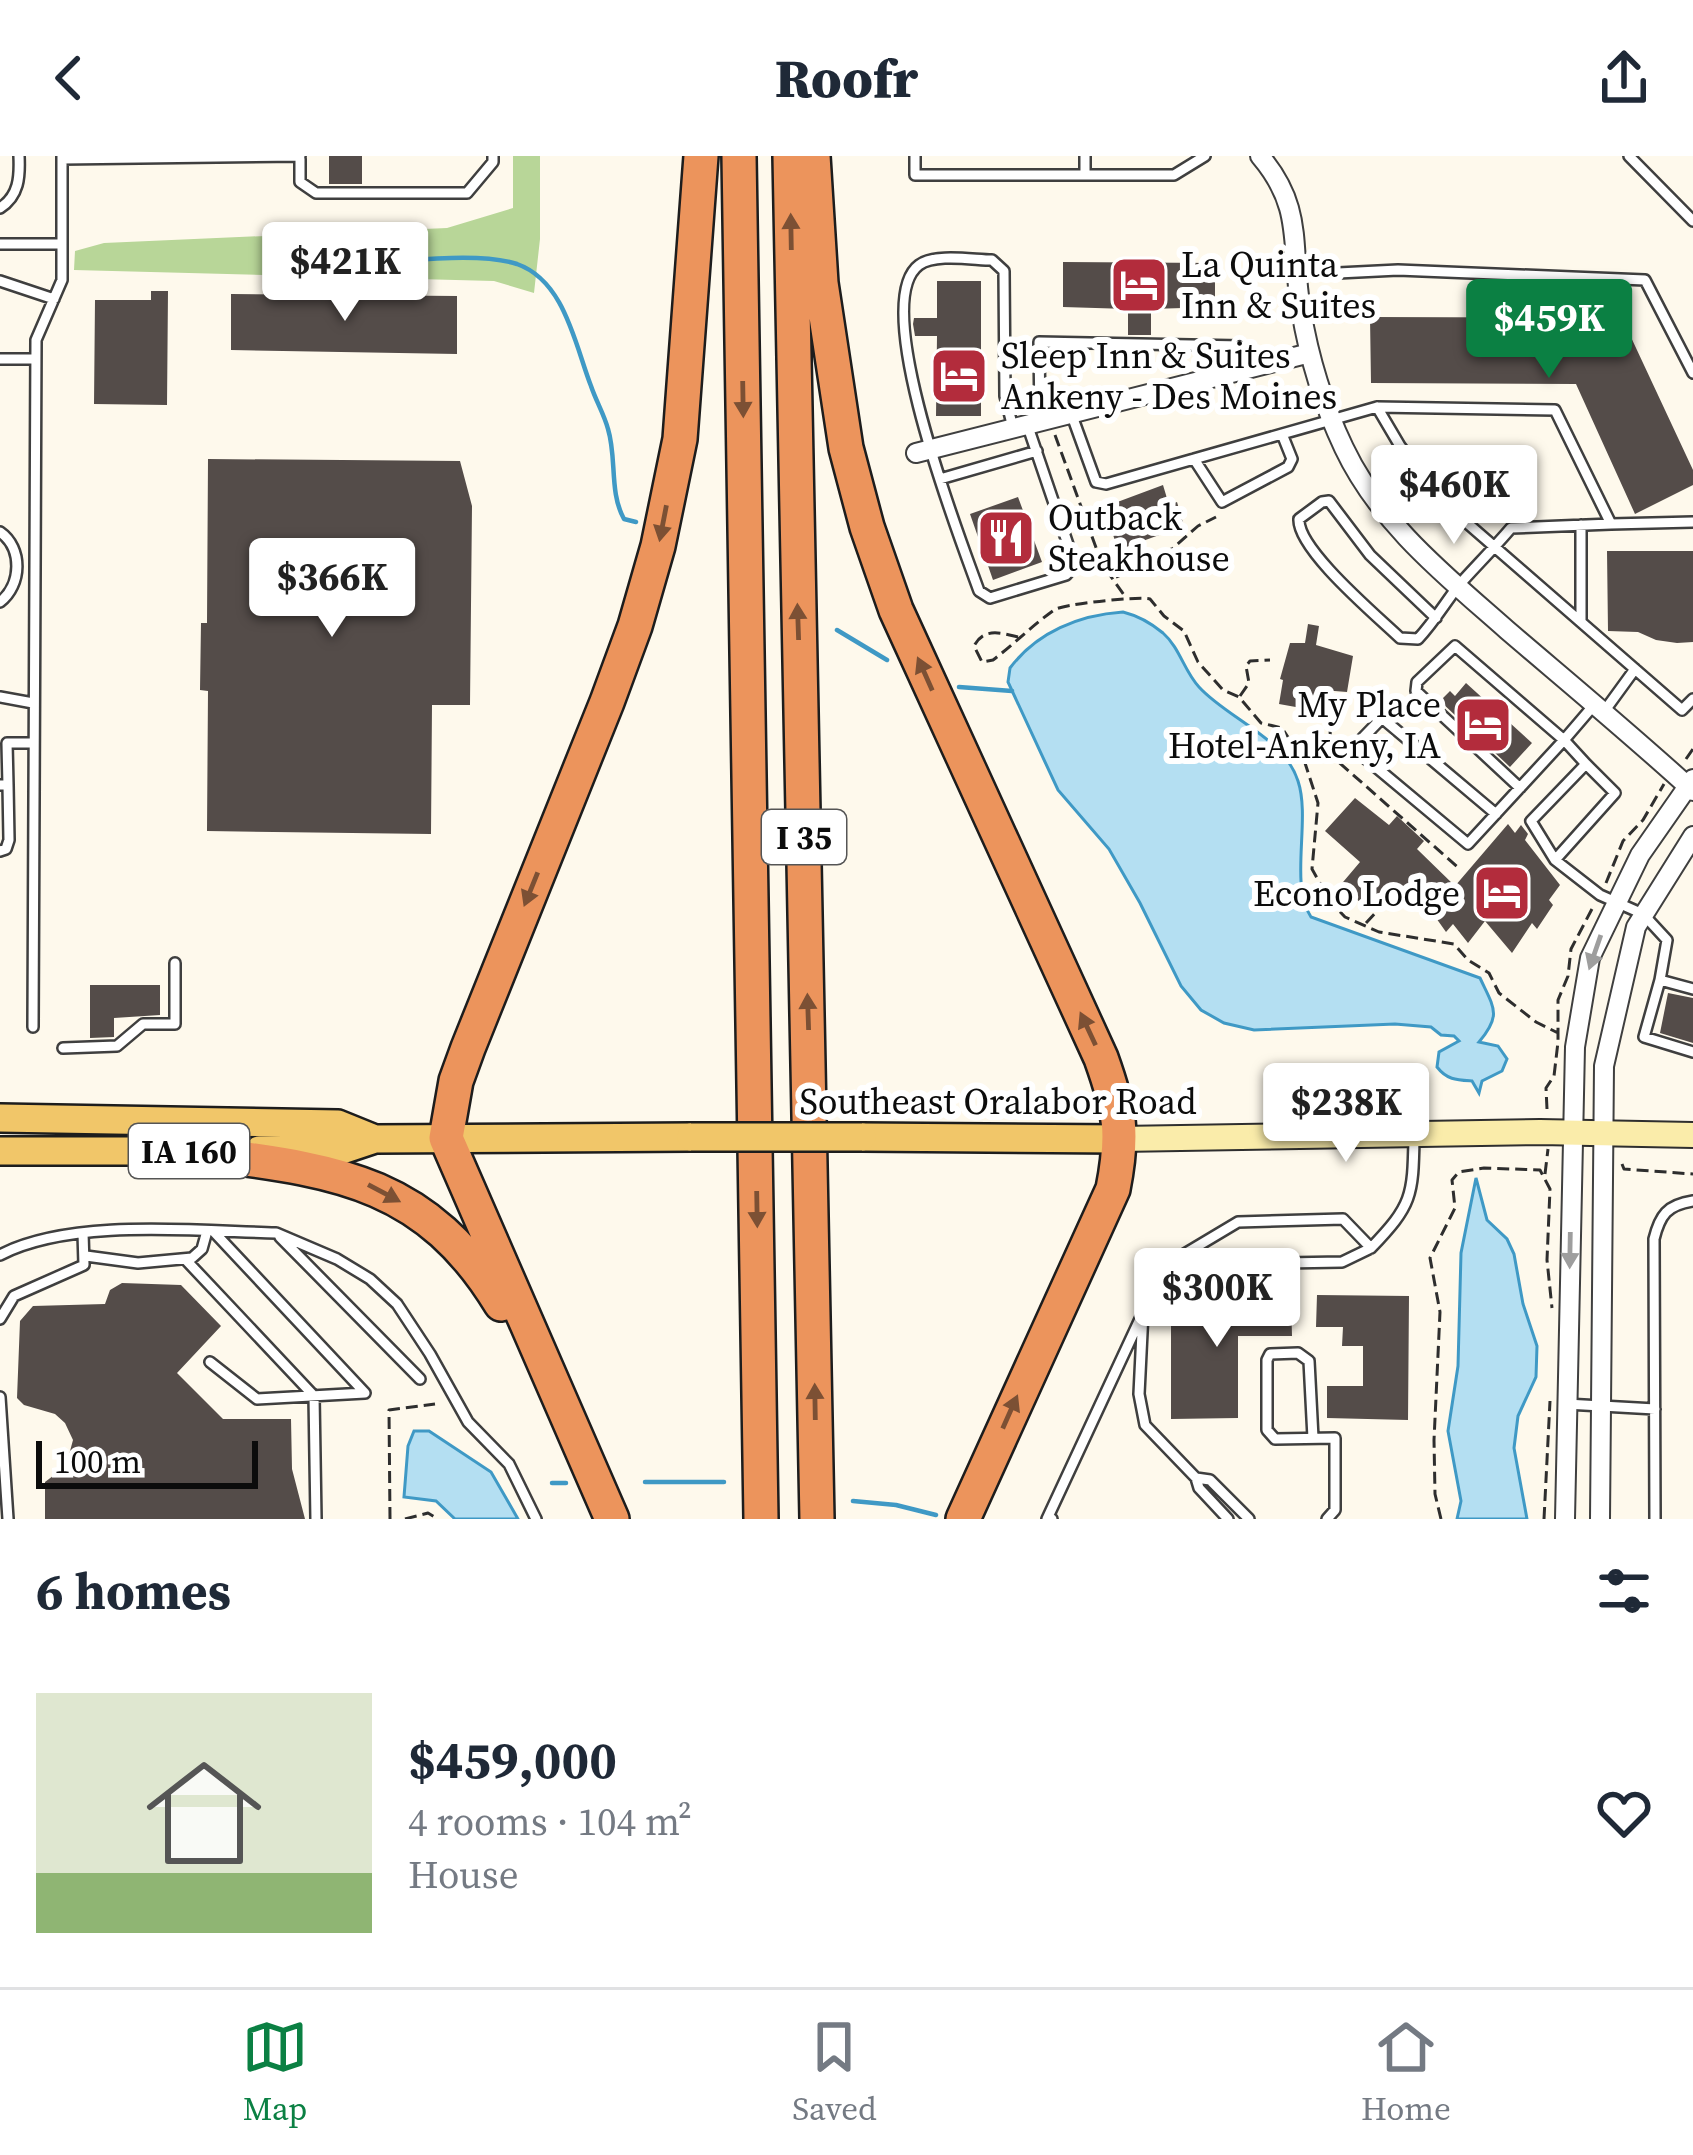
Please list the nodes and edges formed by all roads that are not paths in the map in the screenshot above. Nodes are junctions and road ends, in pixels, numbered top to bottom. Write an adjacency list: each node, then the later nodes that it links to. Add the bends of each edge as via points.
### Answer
1 (19, 156): 15 (lane, via 13,199)
2 (493, 156): 13 (lane, via 467,194 316,194 300,182)
3 (700, 156): 75 (highway, one-way to 75, via 680,439 658,546 614,683 468,1048)
4 (739, 156): 106 (highway, I 35, one-way to 106)
5 (790, 156): 107 (highway, I 35, one-way to 5)
6 (813, 156): 76 (highway, one-way to 6, via 1120,1110 1102,1058 913,649 867,527 846,448 821,283)
7 (915, 156): 14 (lane, via 915,175)
8 (1085, 156): 14 (lane)
9 (1205, 156): 14 (lane, via 1174,175)
10 (1259, 156): 19 (street, via 1292,206)
11 (1629, 156): 16 (lane)
12 (62, 158): 13 (lane); 18 (lane)
13 (300, 158)
14 (1085, 175)
15 (0, 208)
16 (1693, 220)
17 (0, 244): 18 (lane)
18 (62, 244): 21 (lane)
19 (1298, 275): 22 (street); 26 (lane, via 1398,269 1645,280)
20 (0, 281): 21 (lane)
21 (54, 298): 24 (lane)
22 (1310, 352): 25 (street); 29 (street)
23 (0, 358): 24 (lane)
24 (35, 359): 48 (lane)
25 (1248, 368): 28 (street); 30 (lane, via 1242,346 1040,342)
26 (1693, 373)
27 (1377, 407): 29 (lane); 37 (lane, via 1555,410); 40 (lane, via 1444,503)
28 (1073, 420): 30 (street); 34 (lane, via 1096,482)
29 (1332, 421): 31 (lane); 41 (street, via 1382,507)
30 (1027, 424): 32 (street); 32 (lane, via 1005,396 1004,271 992,260 927,261 908,281 905,335); 33 (lane)
31 (1282, 434): 34 (lane); 34 (lane, via 1288,466 1222,502)
32 (923, 451): 35 (lane)
33 (1037, 451): 35 (lane); 35 (lane, via 1075,565 1066,575 990,598 979,591)
34 (1194, 459)
35 (940, 479)
36 (1693, 522): 37 (lane)
37 (1611, 524): 38 (lane)
38 (1581, 526): 40 (lane, via 1511,528); 44 (lane)
39 (0, 532): 42 (lane, via 16,550 16,577)
40 (1494, 548): 41 (lane); 44 (lane)
41 (1458, 587): 43 (lane); 49 (street)
42 (0, 602)
43 (1436, 618): 43 (lane, via 1418,638 1400,638 1326,566 1299,519 1329,501 1370,555)
44 (1581, 623): 45 (lane)
45 (1635, 669): 47 (lane, via 1682,710); 49 (lane)
46 (0, 697): 48 (lane)
47 (1693, 699)
48 (33, 703): 52 (lane)
49 (1599, 709): 50 (lane); 55 (street)
50 (1564, 740): 53 (lane); 56 (lane); 56 (lane, via 1455,646 1417,682 1419,696)
51 (4, 743): 52 (lane); 54 (lane)
52 (33, 743): 66 (lane)
53 (1586, 764): 60 (lane, via 1531,821); 60 (lane, via 1615,793)
54 (4, 785): 59 (lane, via 9,839)
55 (1691, 785): 61 (street)
56 (1520, 788): 57 (lane)
57 (1496, 814): 57 (lane, via 1468,844 1353,748 1382,718)
58 (1693, 836): 62 (street)
59 (0, 850)
60 (1555, 860): 61 (lane)
61 (1616, 904): 62 (lane); 70 (street, one-way to 70, via 1590,958)
62 (1642, 914): 64 (lane, via 1666,940); 71 (street, via 1604,1066)
63 (175, 963): 67 (lane, via 175,1024 143,1024 117,1046)
64 (1660, 980): 65 (lane); 68 (lane, via 1644,1037)
65 (1693, 989)
66 (33, 1028)
67 (63, 1048)
68 (1693, 1052)
69 (0, 1118): 74 (main road, Southeast Oralabor Road / IA 160, via 338,1124)
70 (1572, 1133): 71 (main road, Southeast Oralabor Road); 72 (main road, Southeast Oralabor Road); 94 (street, one-way to 94)
71 (1602, 1133): 73 (main road, Southeast Oralabor Road); 95 (street)
72 (1414, 1134): 76 (main road, Southeast Oralabor Road); 83 (lane, via 1405,1213)
73 (1693, 1135)
74 (375, 1138): 75 (main road, Southeast Oralabor Road / IA 160); 78 (main road, Southeast Oralabor Road / IA 160, via 342,1150)
75 (446, 1138): 76 (main road, Southeast Oralabor Road / IA 160, bridge); 98 (highway)
76 (1120, 1139): 108 (highway, one-way to 76, via 1113,1189)
77 (0, 1151): 78 (main road, Southeast Oralabor Road / IA 160)
78 (189, 1151): 98 (highway, one-way to 98, via 370,1184 424,1217 490,1286)
79 (1693, 1201): 96 (lane, via 1670,1206 1654,1239)
80 (211, 1232): 81 (lane); 82 (lane); 86 (lane); 93 (lane, via 365,1393)
81 (83, 1233): 84 (lane); 85 (lane)
82 (276, 1233): 91 (lane); 104 (lane, via 337,1259 397,1304 468,1422 509,1465)
83 (1371, 1249): 87 (lane, via 1342,1262); 87 (lane, via 1343,1219 1267,1219 1238,1222)
84 (0, 1255)
85 (86, 1256): 86 (lane); 89 (lane, via 64,1277 14,1296)
86 (184, 1259): 93 (lane)
87 (1166, 1265): 88 (lane)
88 (1143, 1312): 99 (lane, via 1145,1425); 109 (lane)
89 (0, 1319)
90 (210, 1362): 93 (lane, via 257,1399)
91 (421, 1379)
92 (1, 1393): 102 (lane)
93 (314, 1396): 103 (lane)
94 (1558, 1402): 95 (lane); 112 (street)
95 (1600, 1407): 96 (lane); 113 (street)
96 (1655, 1408): 114 (lane)
97 (1313, 1438): 97 (lane, via 1275,1439 1267,1430 1270,1354 1309,1361); 111 (lane, via 1335,1438 1335,1510)
98 (580, 1447): 105 (highway)
99 (1196, 1478): 100 (lane, via 1210,1480); 101 (lane)
100 (1248, 1517): 101 (lane)
101 (1228, 1518): 110 (lane)
102 (8, 1519)
103 (316, 1519)
104 (536, 1519)
105 (612, 1519)
106 (761, 1519)
107 (817, 1519)
108 (963, 1519)
109 (1052, 1519)
110 (1210, 1519)
111 (1328, 1519)
112 (1565, 1519)
113 (1600, 1519)
114 (1655, 1519)

